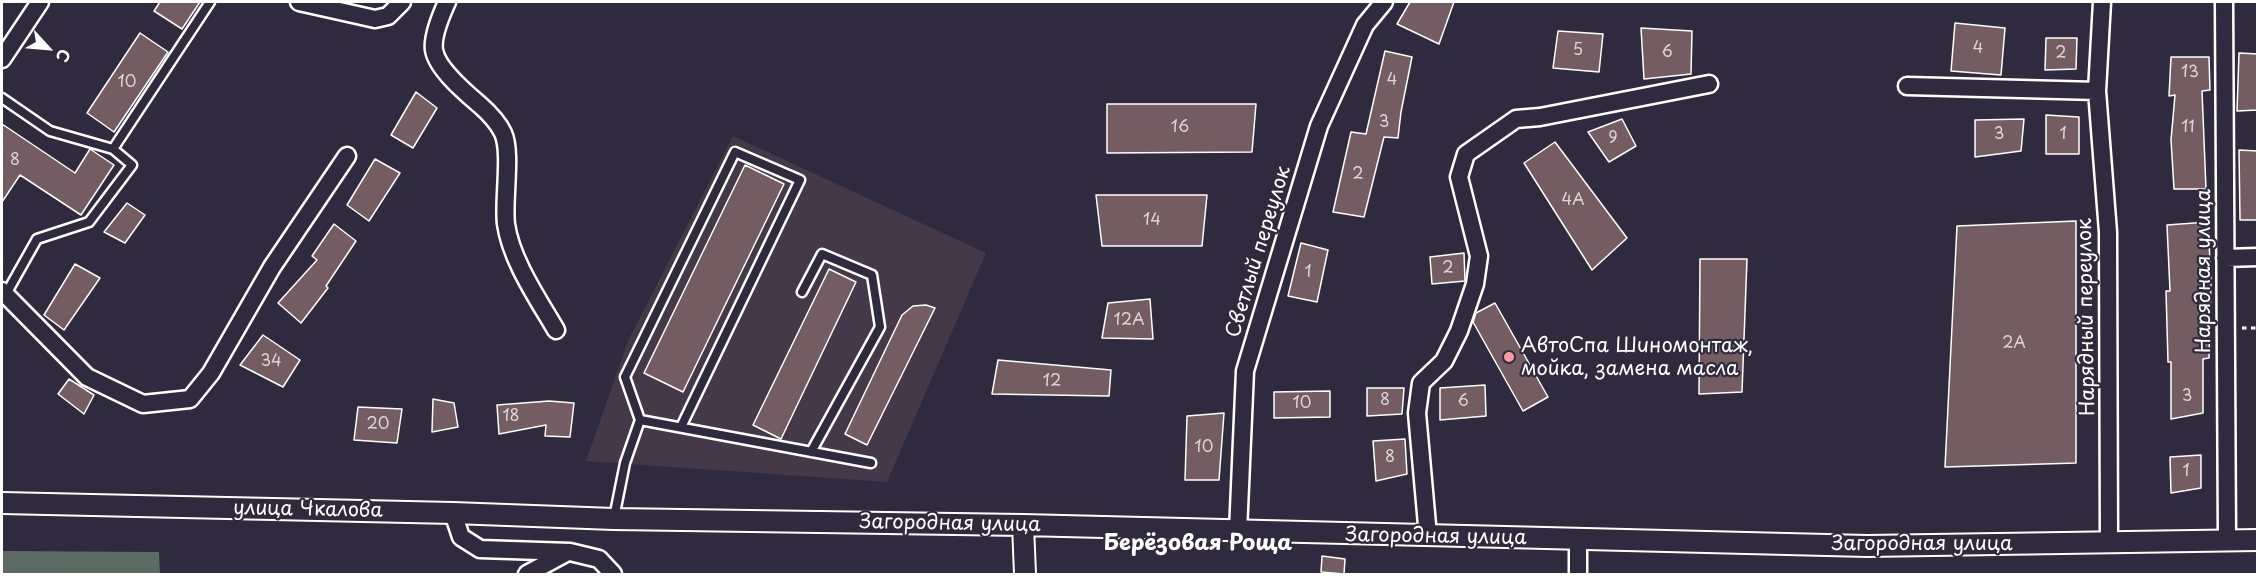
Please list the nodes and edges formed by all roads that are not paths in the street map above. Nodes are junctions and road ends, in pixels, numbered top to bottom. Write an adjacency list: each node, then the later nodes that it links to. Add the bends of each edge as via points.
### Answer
1 (40, 2): 9 (street)
2 (210, 2): 14 (lane)
3 (299, 2): 4 (street, via 375,19 388,16)
4 (402, 2)
5 (447, 2): 20 (street, via 434,50 443,68 492,116 504,134 506,224 527,279)
6 (1384, 2): 29 (street, Светлый переулок, via 1365,25 1318,126 1245,371)
7 (2102, 2): 12 (street, Нарядный переулок)
8 (2223, 2): 17 (street, Нарядная улица)
9 (2, 59)
10 (1709, 84): 30 (street, via 1516,119 1466,154 1458,177 1479,256 1475,284 1444,361 1421,383 1417,413)
11 (1907, 86): 12 (street)
12 (2097, 92): 34 (street, Нарядный переулок, via 2108,232)
13 (2, 98): 14 (lane, via 50,131)
14 (113, 149): 19 (lane, via 132,165 89,222 37,239)
15 (347, 156): 19 (street, via 272,267 211,373 190,399 143,404 87,377)
16 (2258, 257): 17 (street)
17 (2225, 258): 32 (street, Нарядная улица)
18 (802, 292): 23 (lane, via 822,254 872,275 880,327)
19 (4, 293)
20 (556, 330)
21 (640, 420): 22 (lane); 22 (lane, via 625,377 735,152 800,180); 27 (lane, via 625,463)
22 (681, 427): 23 (lane)
23 (811, 452): 24 (lane)
24 (871, 463)
25 (2, 503): 26 (street, улица Чкалова)
26 (453, 513): 27 (street, улица Чкалова); 35 (street, via 461,537 480,549)
27 (614, 519): 28 (street, Загородная улица)
28 (1023, 525): 29 (street, Загородная улица); 38 (street)
29 (1238, 532): 30 (street, Загородная улица)
30 (1428, 536): 31 (street, Загородная улица)
31 (1578, 540): 34 (street, Загородная улица, via 1867,546); 39 (street)
32 (2227, 540): 33 (street, Загородная улица); 34 (street, Загородная улица)
33 (2258, 540)
34 (2109, 542)
35 (570, 552): 36 (street); 37 (street, via 599,560)
36 (527, 574)
37 (613, 574)
38 (1025, 574)
39 (1578, 574)

